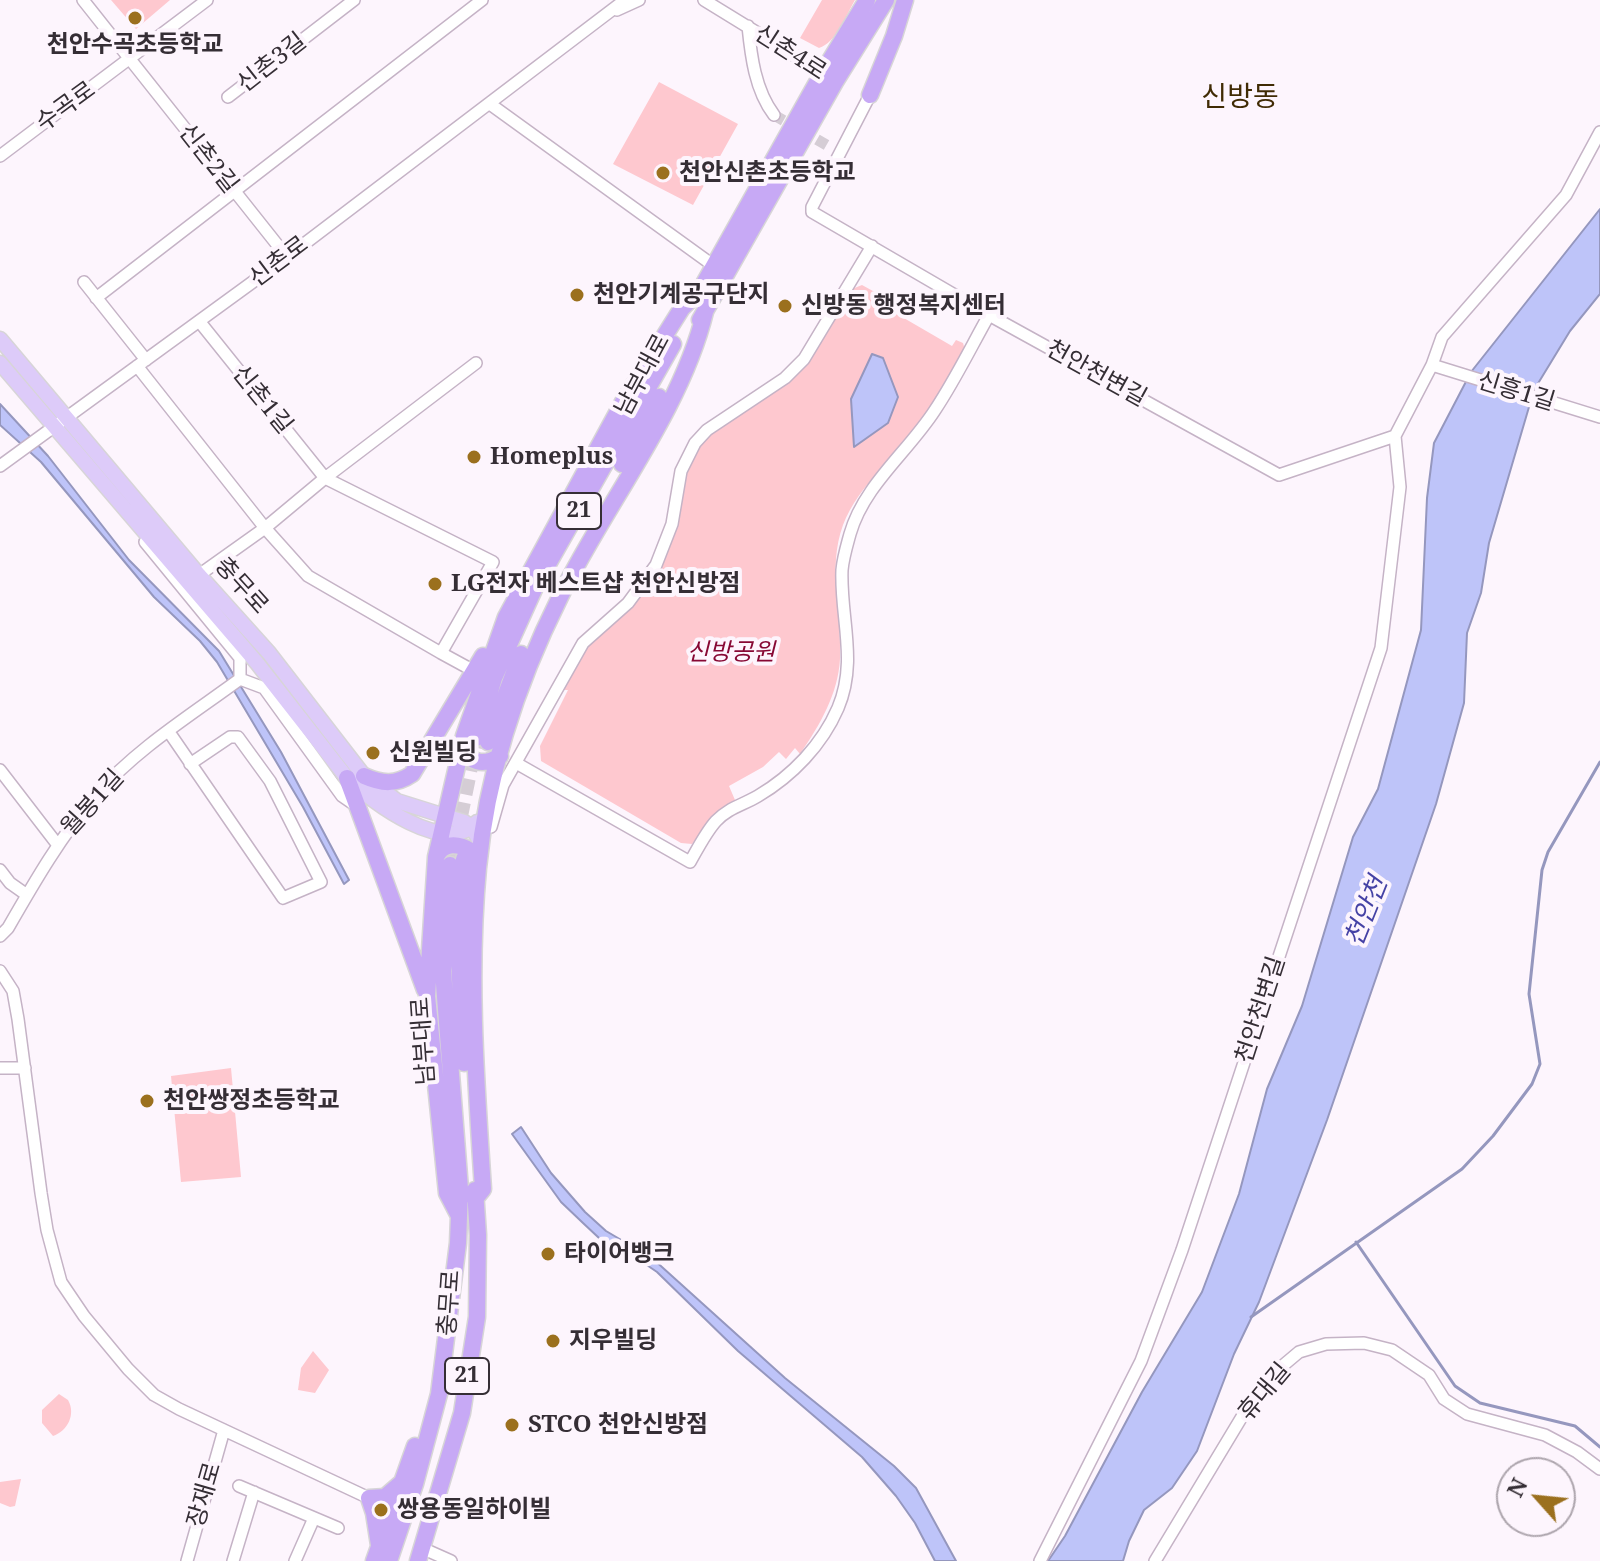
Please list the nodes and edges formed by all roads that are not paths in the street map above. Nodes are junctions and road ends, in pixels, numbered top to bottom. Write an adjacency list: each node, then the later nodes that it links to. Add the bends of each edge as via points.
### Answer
1 (83, 0): 14 (street, 신촌2길)
2 (207, 0): 14 (street, 수곡로)
3 (354, 0): 17 (street, 신촌3길)
4 (482, 0): 22 (street)
5 (617, 0): 12 (street)
6 (625, 0): 12 (street, 신촌로)
7 (639, 0): 12 (street)
8 (704, 0): 13 (street, 신촌4로)
9 (867, 0): 15 (highway, 남부대로)
10 (886, 0): 15 (highway, 남부대로)
11 (905, 0): 16 (highway)
12 (609, 12): 18 (street, 신촌로)
13 (748, 26): 15 (street, 신촌4로); 19 (street, via 751,58)
14 (131, 60): 21 (street, 수곡로); 22 (street, 신촌2길)
15 (829, 77): 25 (highway, 남부대로); 29 (highway, 남부대로)
16 (870, 95): 23 (street, 천안천변길, via 836,150 812,212)
17 (228, 97)
18 (490, 104): 24 (street, 신촌로); 25 (street)
19 (774, 115)
20 (1600, 132): 36 (street, via 1566,195 1442,337)
21 (0, 156)
22 (233, 190): 24 (street, 신촌2길); 28 (street)
23 (872, 246): 30 (street, 천안천변길); 53 (street, via 804,359 695,443 681,471 672,524 656,565 628,603 583,643)
24 (287, 257): 31 (street, 신촌로)
25 (714, 266): 27 (highway, 남부대로)
26 (84, 282): 28 (street)
27 (699, 291): 46 (highway, via 682,308 623,402); 51 (highway, 남부대로 / 21, via 530,597 494,678)
28 (96, 298): 34 (street)
29 (705, 312): 51 (highway, 남부대로 / 21, via 549,594); 52 (highway, via 697,346 540,638)
30 (989, 315): 40 (street, 천안천변길, via 1279,475); 53 (street, via 937,409 861,503 842,568 849,651 845,684 821,738 796,768 714,822 690,862)
31 (199, 321): 34 (street, 신촌로); 42 (street, 신촌1길)
32 (0, 339): 37 (main road, 충무로)
33 (0, 363): 39 (main road, 충무로)
34 (141, 363): 37 (street, 신촌로); 44 (street)
35 (476, 363): 42 (street)
36 (1432, 365): 38 (street, 신흥1길); 40 (street)
37 (66, 416): 39 (street, 신촌로); 45 (main road, 충무로)
38 (1600, 417)
39 (53, 425): 41 (street, 신촌로); 43 (main road, 충무로)
40 (1395, 436): 90 (street, 천안천변길, via 1400,487 1381,648 1141,1361)
41 (0, 466)
42 (325, 478): 44 (street); 47 (street, 신촌1길, via 493,562)
43 (119, 502): 49 (street, via 240,658); 56 (main road, 충무로)
44 (265, 528): 45 (street); 47 (street, via 308,576)
45 (199, 575): 56 (main road, 충무로, via 269,653)
46 (506, 617): 48 (highway); 51 (highway)
47 (441, 653): 48 (street)
48 (474, 671): 56 (highway, via 412,774 385,783)
49 (240, 679): 50 (street, 월봉1길); 58 (street, via 264,688 336,789)
50 (169, 732): 54 (street); 63 (street, 월봉1길, via 98,793)
51 (475, 742): 52 (highway, via 468,758 486,763); 60 (highway)
52 (500, 756): 59 (highway)
53 (516, 763): 57 (street)
54 (190, 764): 54 (street, via 283,898 321,882 270,781 238,737)
55 (0, 770): 63 (street)
56 (356, 777): 58 (highway); 60 (main road, 충무로, via 391,814 407,822)
57 (503, 785): 59 (street); 69 (street, via 490,829)
58 (358, 807): 70 (highway)
59 (487, 811): 61 (main road); 62 (highway)
60 (442, 824): 61 (main road, 충무로, via 464,822); 64 (highway)
61 (472, 827): 62 (main road)
62 (481, 843): 64 (highway)
63 (57, 844): 66 (street, 월봉1길)
64 (457, 862): 69 (highway); 70 (highway); 73 (highway, 남부대로); 74 (highway, 남부대로 / 21, via 443,971)
65 (0, 870): 66 (street)
66 (27, 895): 67 (street, 월봉1길)
67 (0, 936)
68 (0, 971): 72 (street, via 13,991)
69 (473, 983): 73 (highway, via 483,1189)
70 (427, 996): 74 (highway, via 447,1193)
71 (0, 1068): 72 (street)
72 (25, 1068): 76 (street, via 45,1218 61,1282 154,1395)
73 (475, 1199): 84 (highway, 충무로 / 21, via 475,1330 462,1413)
74 (458, 1214): 75 (highway, 충무로 / 21)
75 (439, 1394): 78 (highway); 85 (highway, 충무로 / 21, via 404,1522)
76 (224, 1430): 81 (street); 86 (street, 장재로)
77 (1600, 1469): 91 (street, 휴대길, via 1545,1435 1467,1414 1444,1399 1429,1375 1392,1350 1364,1343 1326,1344 1299,1352 1261,1392)
78 (405, 1477): 81 (highway, via 385,1497); 85 (highway)
79 (239, 1486): 80 (street)
80 (254, 1492): 82 (street); 87 (street, 장재로)
81 (369, 1498): 85 (highway)
82 (314, 1518): 83 (street); 88 (street)
83 (338, 1528)
84 (421, 1555): 89 (street)
85 (381, 1556)
86 (187, 1561)
87 (233, 1561)
88 (295, 1561)
89 (451, 1561)
90 (1040, 1561)
91 (1155, 1561)

